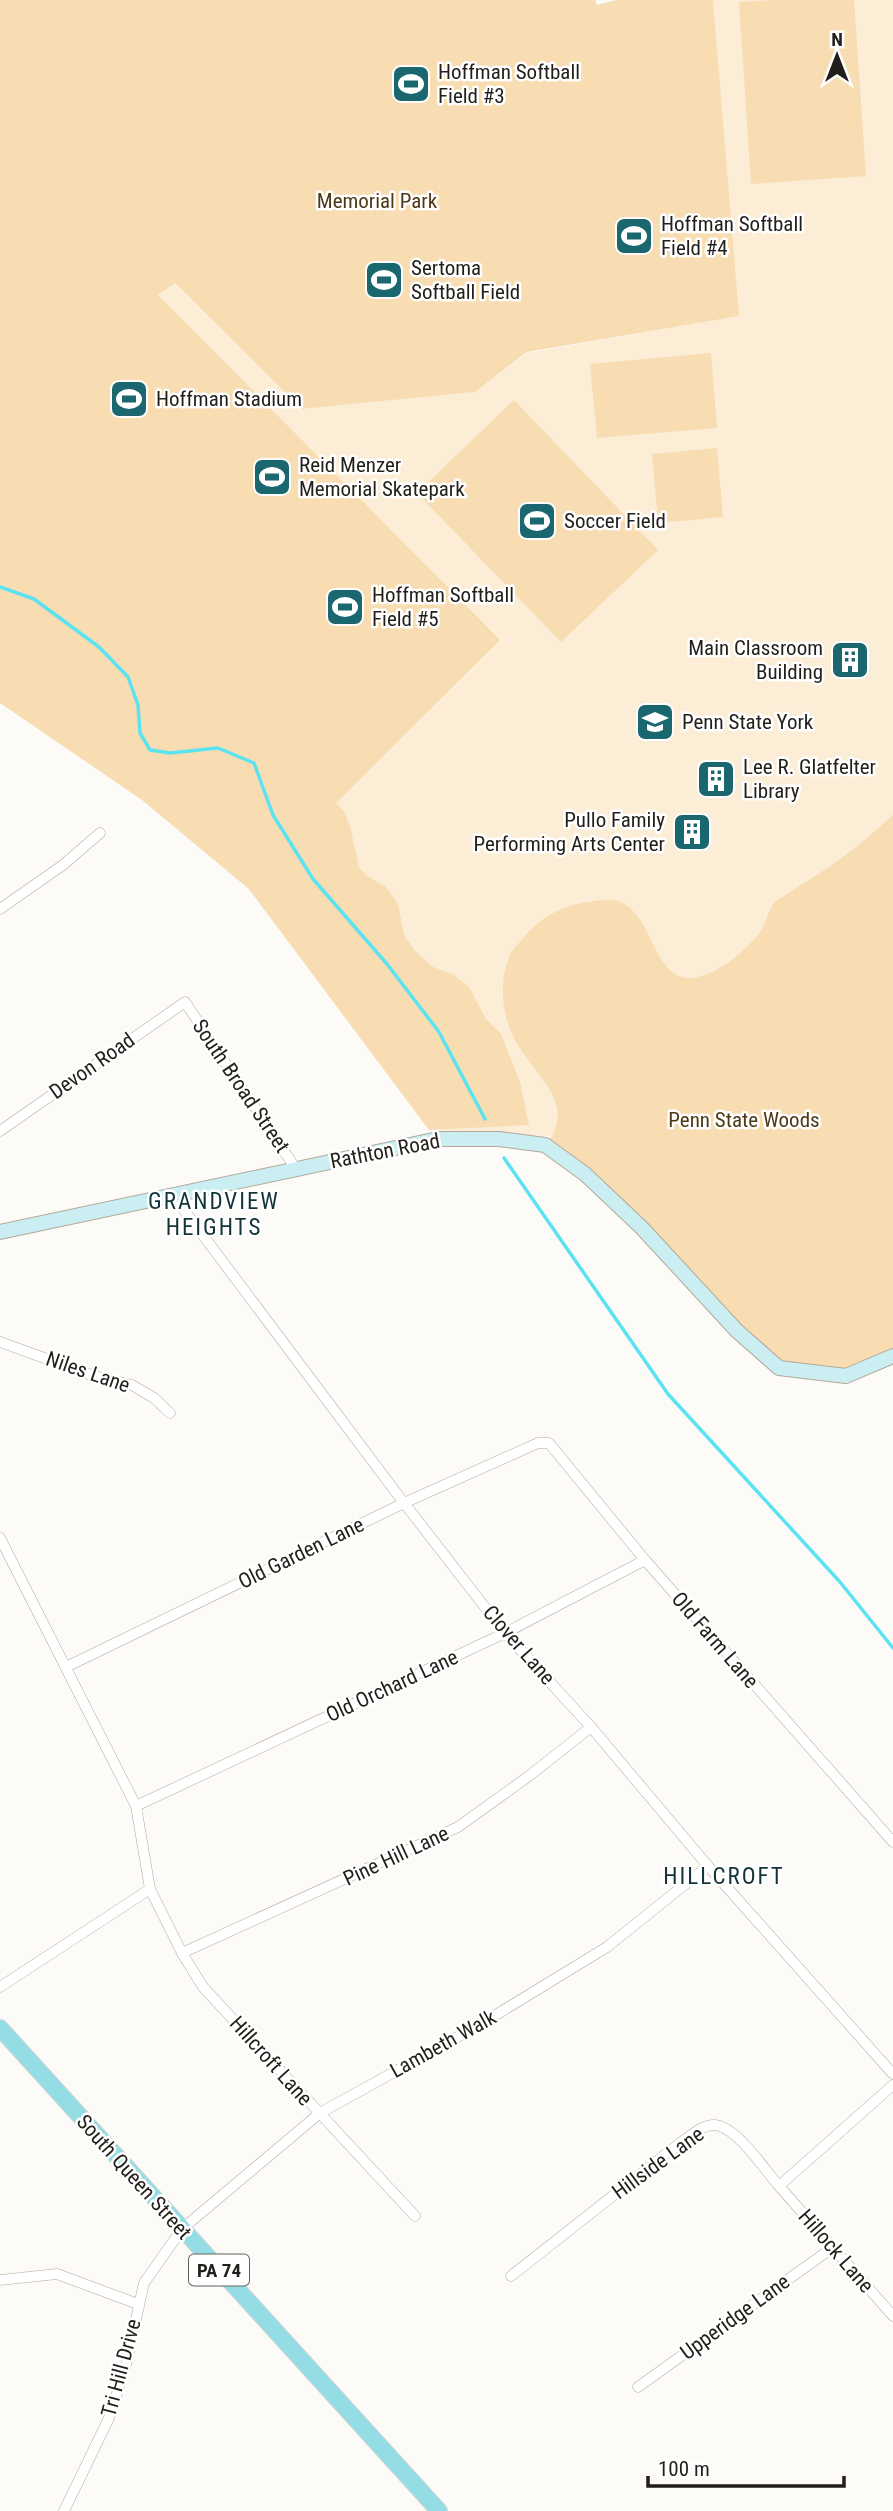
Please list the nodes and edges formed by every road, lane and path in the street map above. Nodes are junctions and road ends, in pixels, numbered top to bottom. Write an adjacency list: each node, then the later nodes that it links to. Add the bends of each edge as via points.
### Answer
1 (100, 833): 2 (street)
2 (0, 909)
3 (185, 1002): 4 (street, Devon Road); 5 (street, South Broad Street)
4 (0, 1130)
5 (296, 1169): 6 (street, Rathton Road); 9 (street, Rathton Road, via 438,1139 545,1145 585,1174 642,1228 737,1331 779,1368 846,1376)
6 (172, 1194): 7 (street, Rathton Road); 12 (street, Clover Lane)
7 (0, 1232)
8 (0, 1342): 10 (street, Niles Lane, via 132,1385)
9 (893, 1356)
10 (170, 1413)
11 (538, 1443): 12 (street, Old Garden Lane); 14 (street, Old Farm Lane, via 549,1443)
12 (404, 1503): 15 (street, Clover Lane); 16 (street, Old Garden Lane)
13 (0, 1538): 16 (street, Hillcroft Lane)
14 (645, 1560): 15 (street, Old Orchard Lane); 19 (street, Old Farm Lane)
15 (505, 1633): 17 (street, Clover Lane); 18 (street, Old Orchard Lane)
16 (66, 1667): 18 (street, Hillcroft Lane)
17 (591, 1727): 20 (street, Clover Lane); 22 (street, Pine Hill Lane, via 458,1827)
18 (136, 1806): 21 (street, Hillcroft Lane)
19 (893, 1842)
20 (708, 1866): 25 (street, Clover Lane); 27 (street, Lambeth Walk, via 607,1947 481,2024)
21 (150, 1889): 22 (street, Hillcroft Lane); 23 (street)
22 (182, 1952): 27 (street, Hillcroft Lane, via 203,1987)
23 (0, 1987)
24 (0, 2028): 30 (main road, South Queen Street / PA 74)
25 (893, 2074)
26 (893, 2085): 28 (street)
27 (320, 2113): 29 (street, Hillcroft Lane); 30 (street, Lambeth Walk)
28 (779, 2186): 31 (street, Hillock Lane); 32 (street, Hillside Lane, via 732,2132 715,2125 704,2127)
29 (415, 2216)
30 (182, 2230): 34 (street, Tri Hill Drive, via 144,2283); 38 (main road, South Queen Street / PA 74)
31 (832, 2248): 35 (street, Hillock Lane); 36 (street, Upperidge Lane)
32 (511, 2276)
33 (0, 2280): 34 (street, via 57,2274)
34 (138, 2304): 37 (street, Tri Hill Drive, via 109,2418)
35 (893, 2316)
36 (638, 2387)
37 (64, 2511)
38 (439, 2511)

